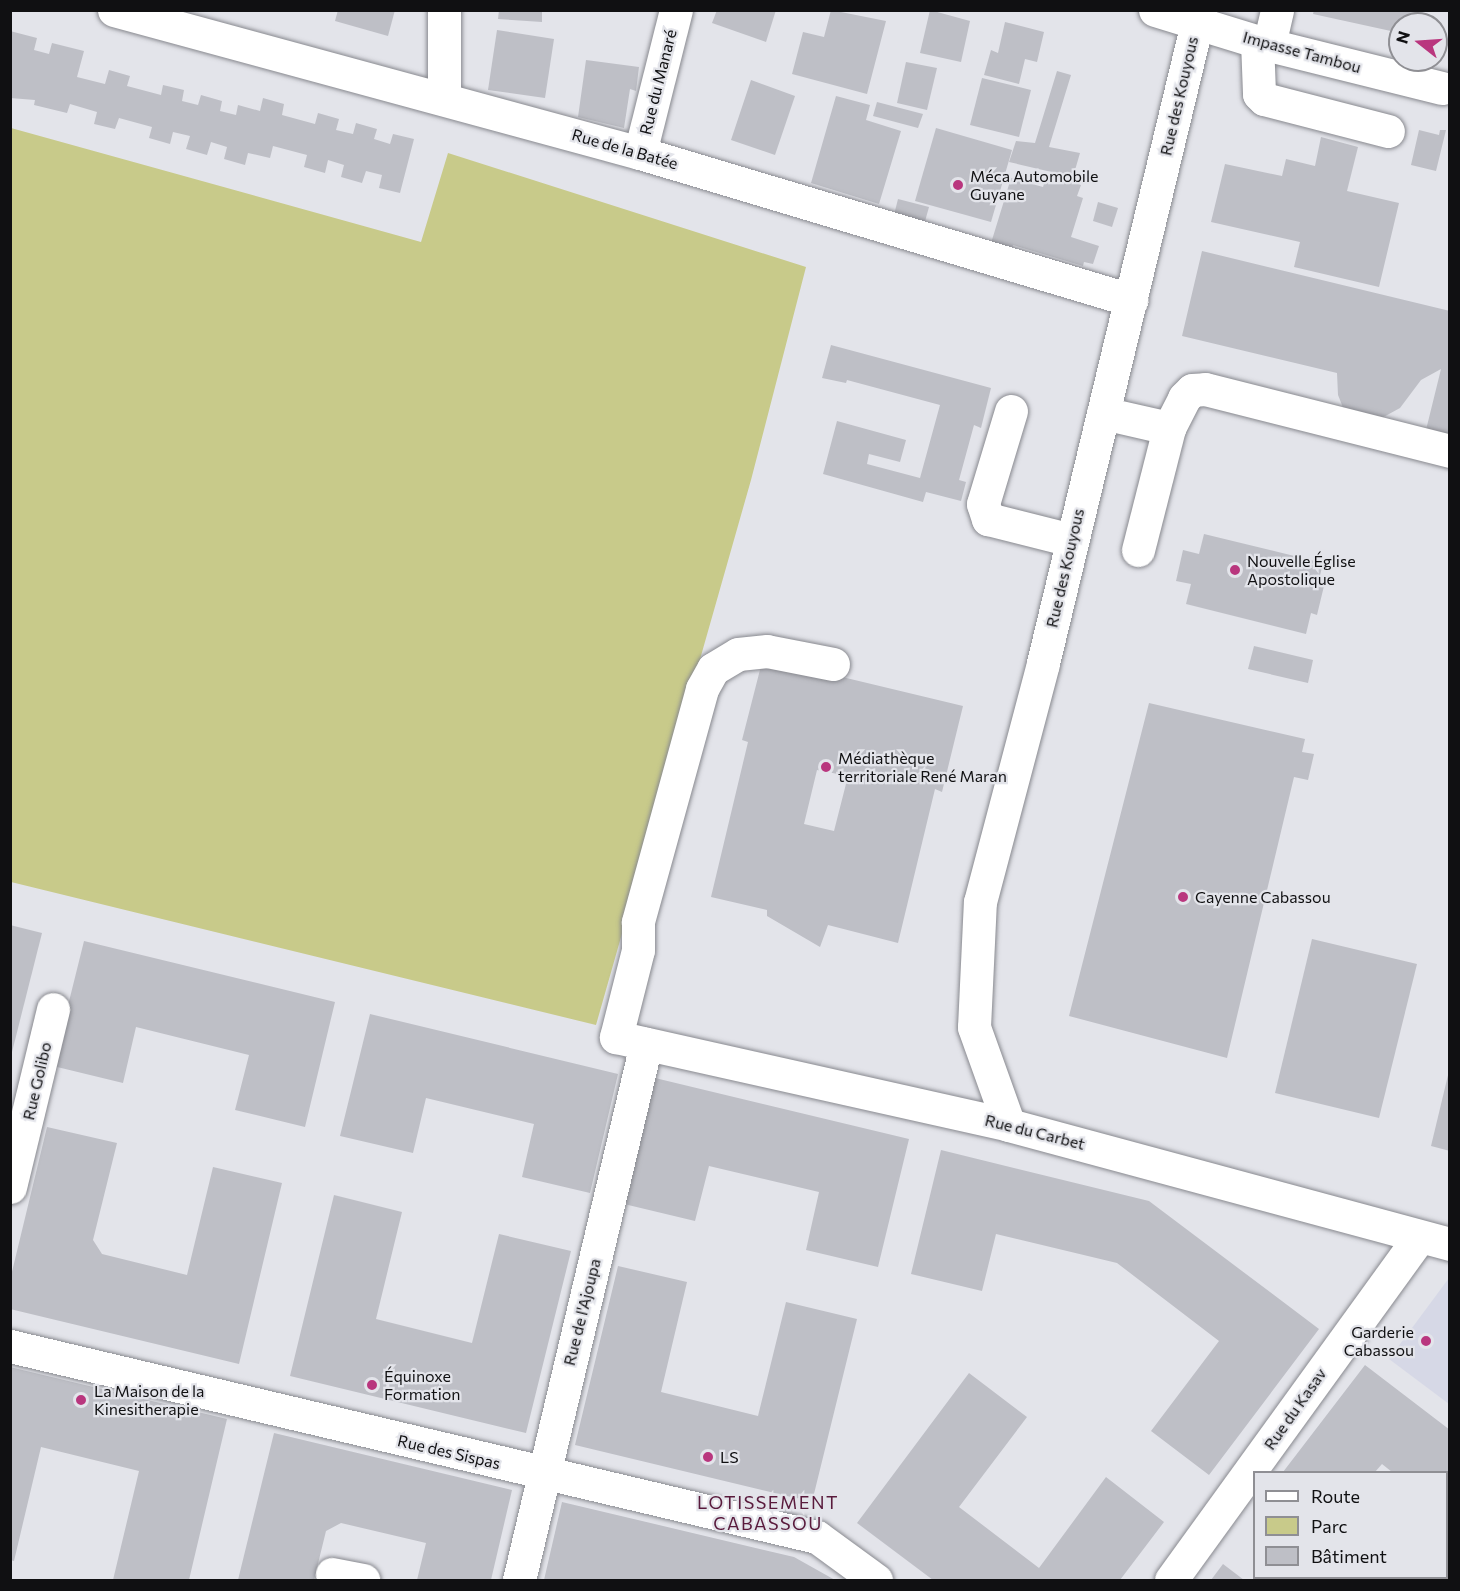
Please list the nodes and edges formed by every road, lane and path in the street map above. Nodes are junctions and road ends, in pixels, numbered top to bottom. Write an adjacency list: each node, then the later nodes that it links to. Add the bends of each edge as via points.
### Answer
1 (444, 10): 9 (street)
2 (676, 10): 11 (street, Rue du Manaré)
3 (1155, 10): 6 (street, Impasse Tambou)
4 (1277, 10): 7 (street)
5 (121, 11): 9 (street, Rue de la Batée)
6 (1198, 17): 7 (street, Impasse Tambou); 12 (street, Rue des Kouyous)
7 (1263, 43): 8 (street, Impasse Tambou); 10 (street, via 1259,94 1264,99)
8 (1442, 88)
9 (444, 99): 11 (street, Rue de la Batée)
10 (1388, 131)
11 (640, 153): 12 (street, Rue de la Batée)
12 (1131, 300): 14 (street, Rue des Kouyous)
13 (1011, 411): 17 (street, via 983,504 988,519)
14 (1103, 413): 15 (street); 17 (street, Rue des Kouyous)
15 (1169, 428): 16 (street, via 1192,390 1205,389); 18 (street)
16 (1449, 451)
17 (1071, 540): 22 (street, Rue des Kouyous, via 980,902 974,1027)
18 (1138, 550)
19 (833, 664): 21 (street, Rue de l'Ajoupa, via 767,651 738,654 713,669 707,679 638,922)
20 (53, 1009): 23 (street, Rue Golibo)
21 (631, 1041): 22 (street, Rue du Carbet); 27 (street, Rue de l'Ajoupa)
22 (1010, 1125): 24 (street, Rue du Carbet)
23 (10, 1187)
24 (1434, 1241): 26 (street, Rue du Kasav)
25 (10, 1346): 27 (street, Rue des Sispas)
26 (1256, 1471)
27 (543, 1474): 31 (street, Rue de l'Ajoupa); 32 (street, Rue des Sispas, via 817,1537)
28 (1253, 1475): 33 (street, Rue du Kasav)
29 (332, 1574): 30 (street)
30 (363, 1581)
31 (519, 1581)
32 (876, 1581)
33 (1171, 1581)

